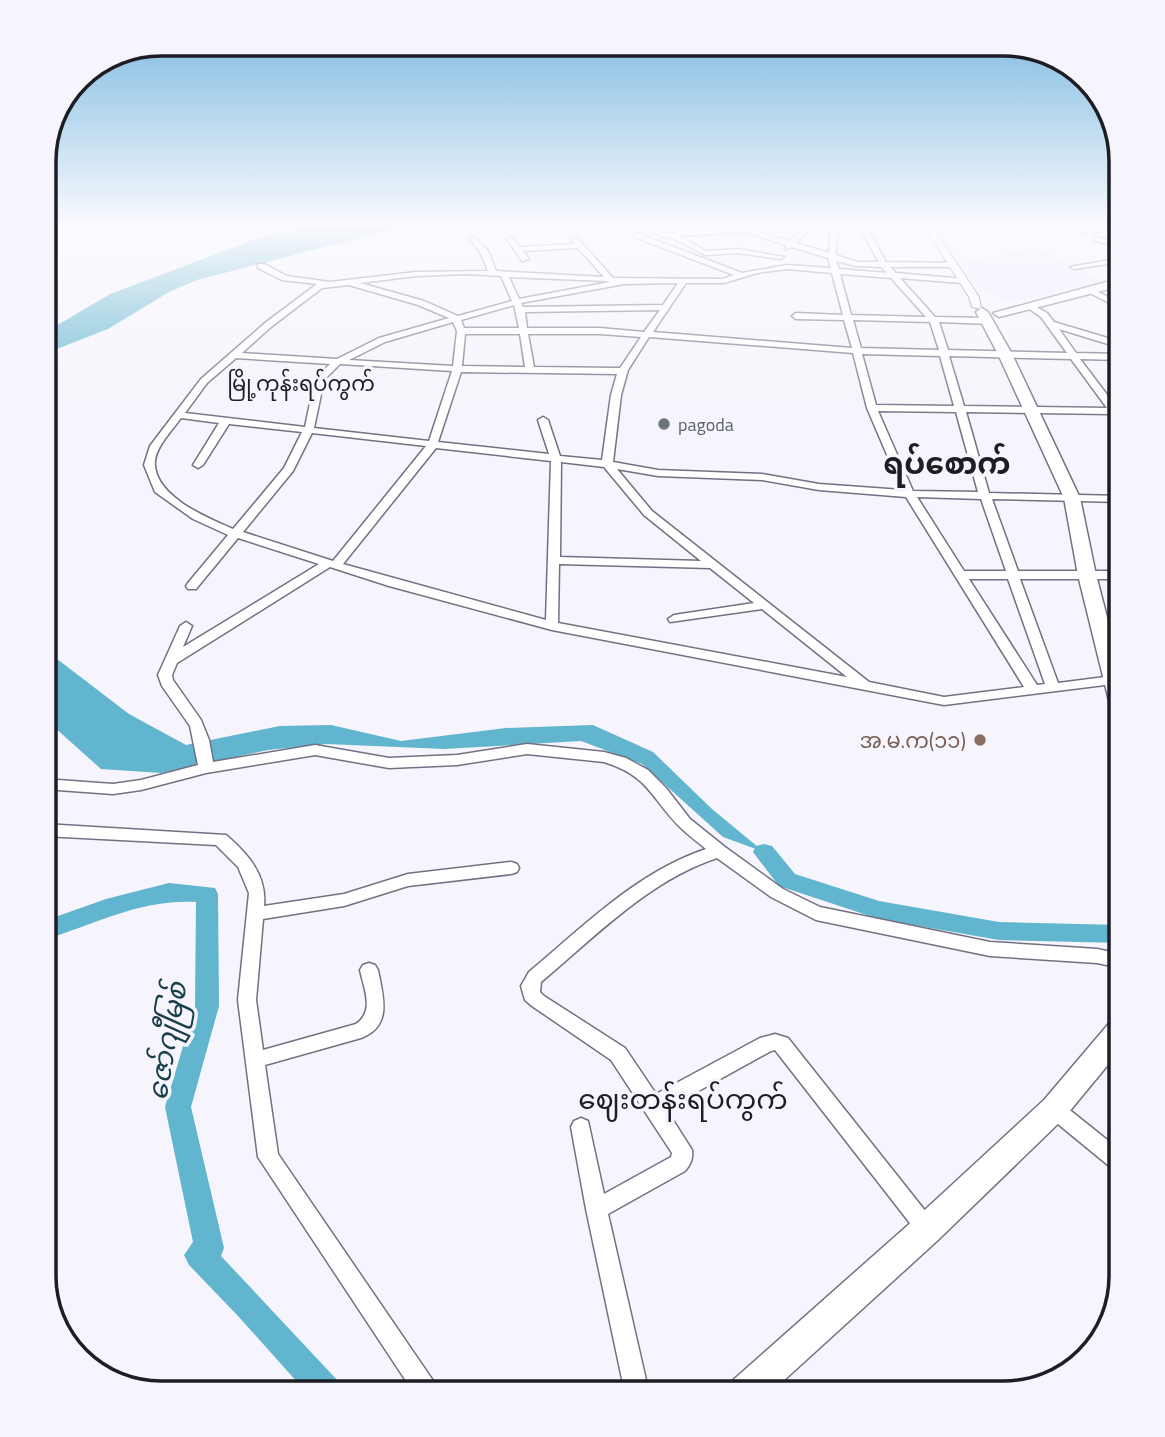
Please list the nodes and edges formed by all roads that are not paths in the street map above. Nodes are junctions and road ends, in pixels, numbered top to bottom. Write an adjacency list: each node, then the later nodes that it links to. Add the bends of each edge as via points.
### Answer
1 (311, 293): 26 (street)
2 (384, 293): 15 (street)
3 (511, 293): 10 (street)
4 (575, 293): 10 (street)
5 (675, 293): 11 (street)
6 (843, 293): 16 (street)
7 (908, 293): 17 (street)
8 (972, 293): 13 (main road)
9 (1079, 293): 12 (highway)
10 (518, 306): 11 (street); 15 (street); 20 (street)
11 (665, 307): 21 (street)
12 (1027, 307): 13 (highway); 18 (street)
13 (987, 310): 17 (street); 25 (highway)
14 (796, 316): 16 (street)
15 (456, 318): 19 (street); 29 (street, via 382,340)
16 (850, 319): 17 (street); 23 (street)
17 (935, 322): 24 (street)
18 (1050, 324): 22 (street); 27 (street)
19 (461, 331): 20 (street); 30 (street)
20 (523, 331): 21 (street); 31 (street)
21 (646, 334): 23 (street); 32 (street)
22 (1109, 341)
23 (859, 351): 24 (street); 34 (street)
24 (944, 352): 25 (street); 35 (street)
25 (1005, 354): 27 (street); 36 (highway)
26 (234, 355): 29 (street); 38 (street, via 204,381)
27 (1072, 356): 28 (street); 33 (street)
28 (1109, 357)
29 (337, 362): 30 (street); 41 (street, via 320,379)
30 (457, 369): 31 (street); 42 (street)
31 (530, 370): 32 (street)
32 (622, 372): 44 (street)
33 (1109, 402)
34 (872, 408): 35 (street); 46 (street)
35 (960, 410): 36 (street); 47 (street)
36 (1031, 410): 37 (street); 48 (highway)
37 (1109, 411)
38 (177, 415): 39 (street); 50 (street, via 155,446 149,465 159,490 197,517)
39 (226, 420): 41 (street); 45 (street)
40 (543, 421): 43 (street)
41 (309, 429): 42 (street); 50 (street, via 289,469)
42 (432, 446): 43 (street); 52 (street)
43 (556, 459): 44 (street); 51 (street)
44 (607, 464): 46 (street, via 658,473 762,477 819,487); 53 (street, via 648,513)
45 (198, 465)
46 (909, 493): 47 (street); 55 (street)
47 (985, 496): 48 (street); 54 (street)
48 (1072, 498): 49 (street); 56 (highway)
49 (1109, 499)
50 (236, 534): 52 (street); 58 (street)
51 (553, 560): 53 (street); 62 (street)
52 (332, 564): 62 (street); 64 (street)
53 (715, 565): 59 (street)
54 (1013, 574): 55 (street); 56 (street); 67 (street)
55 (960, 575): 68 (street)
56 (1087, 575): 57 (street); 63 (highway)
57 (1109, 575)
58 (192, 586)
59 (767, 605): 60 (street); 66 (street)
60 (674, 619)
61 (186, 626): 64 (street)
62 (552, 626): 66 (street)
63 (1109, 652)
64 (172, 660): 69 (street, via 165,675 167,682 203,740)
65 (1109, 681): 67 (street)
66 (865, 685): 68 (street, via 944,701)
67 (1053, 687): 68 (street)
68 (1033, 690)
69 (206, 766): 70 (street, via 113,789); 72 (street, via 315,750 389,763 457,760 527,749 604,757 643,774 685,823)
70 (56, 785)
71 (56, 831): 74 (street, via 220,839 241,857 253,876 257,893)
72 (719, 851): 75 (street, via 777,893 816,913 990,949); 79 (street, via 683,863 638,891 530,986 538,1001 618,1054)
73 (511, 868): 74 (street, via 408,880 344,900)
74 (254, 914): 78 (street, via 247,1000)
75 (1109, 958)
76 (369, 970): 78 (street, via 377,1013 372,1025)
77 (1109, 1044): 80 (highway)
78 (255, 1060): 85 (street, via 268,1157)
79 (654, 1105): 83 (street, via 683,1158); 84 (street, via 767,1044 781,1044)
80 (1055, 1109): 82 (street); 84 (highway)
81 (581, 1127): 83 (street)
82 (1109, 1153)
83 (596, 1209): 86 (street)
84 (928, 1229): 87 (highway)
85 (420, 1381)
86 (634, 1381)
87 (759, 1381)

